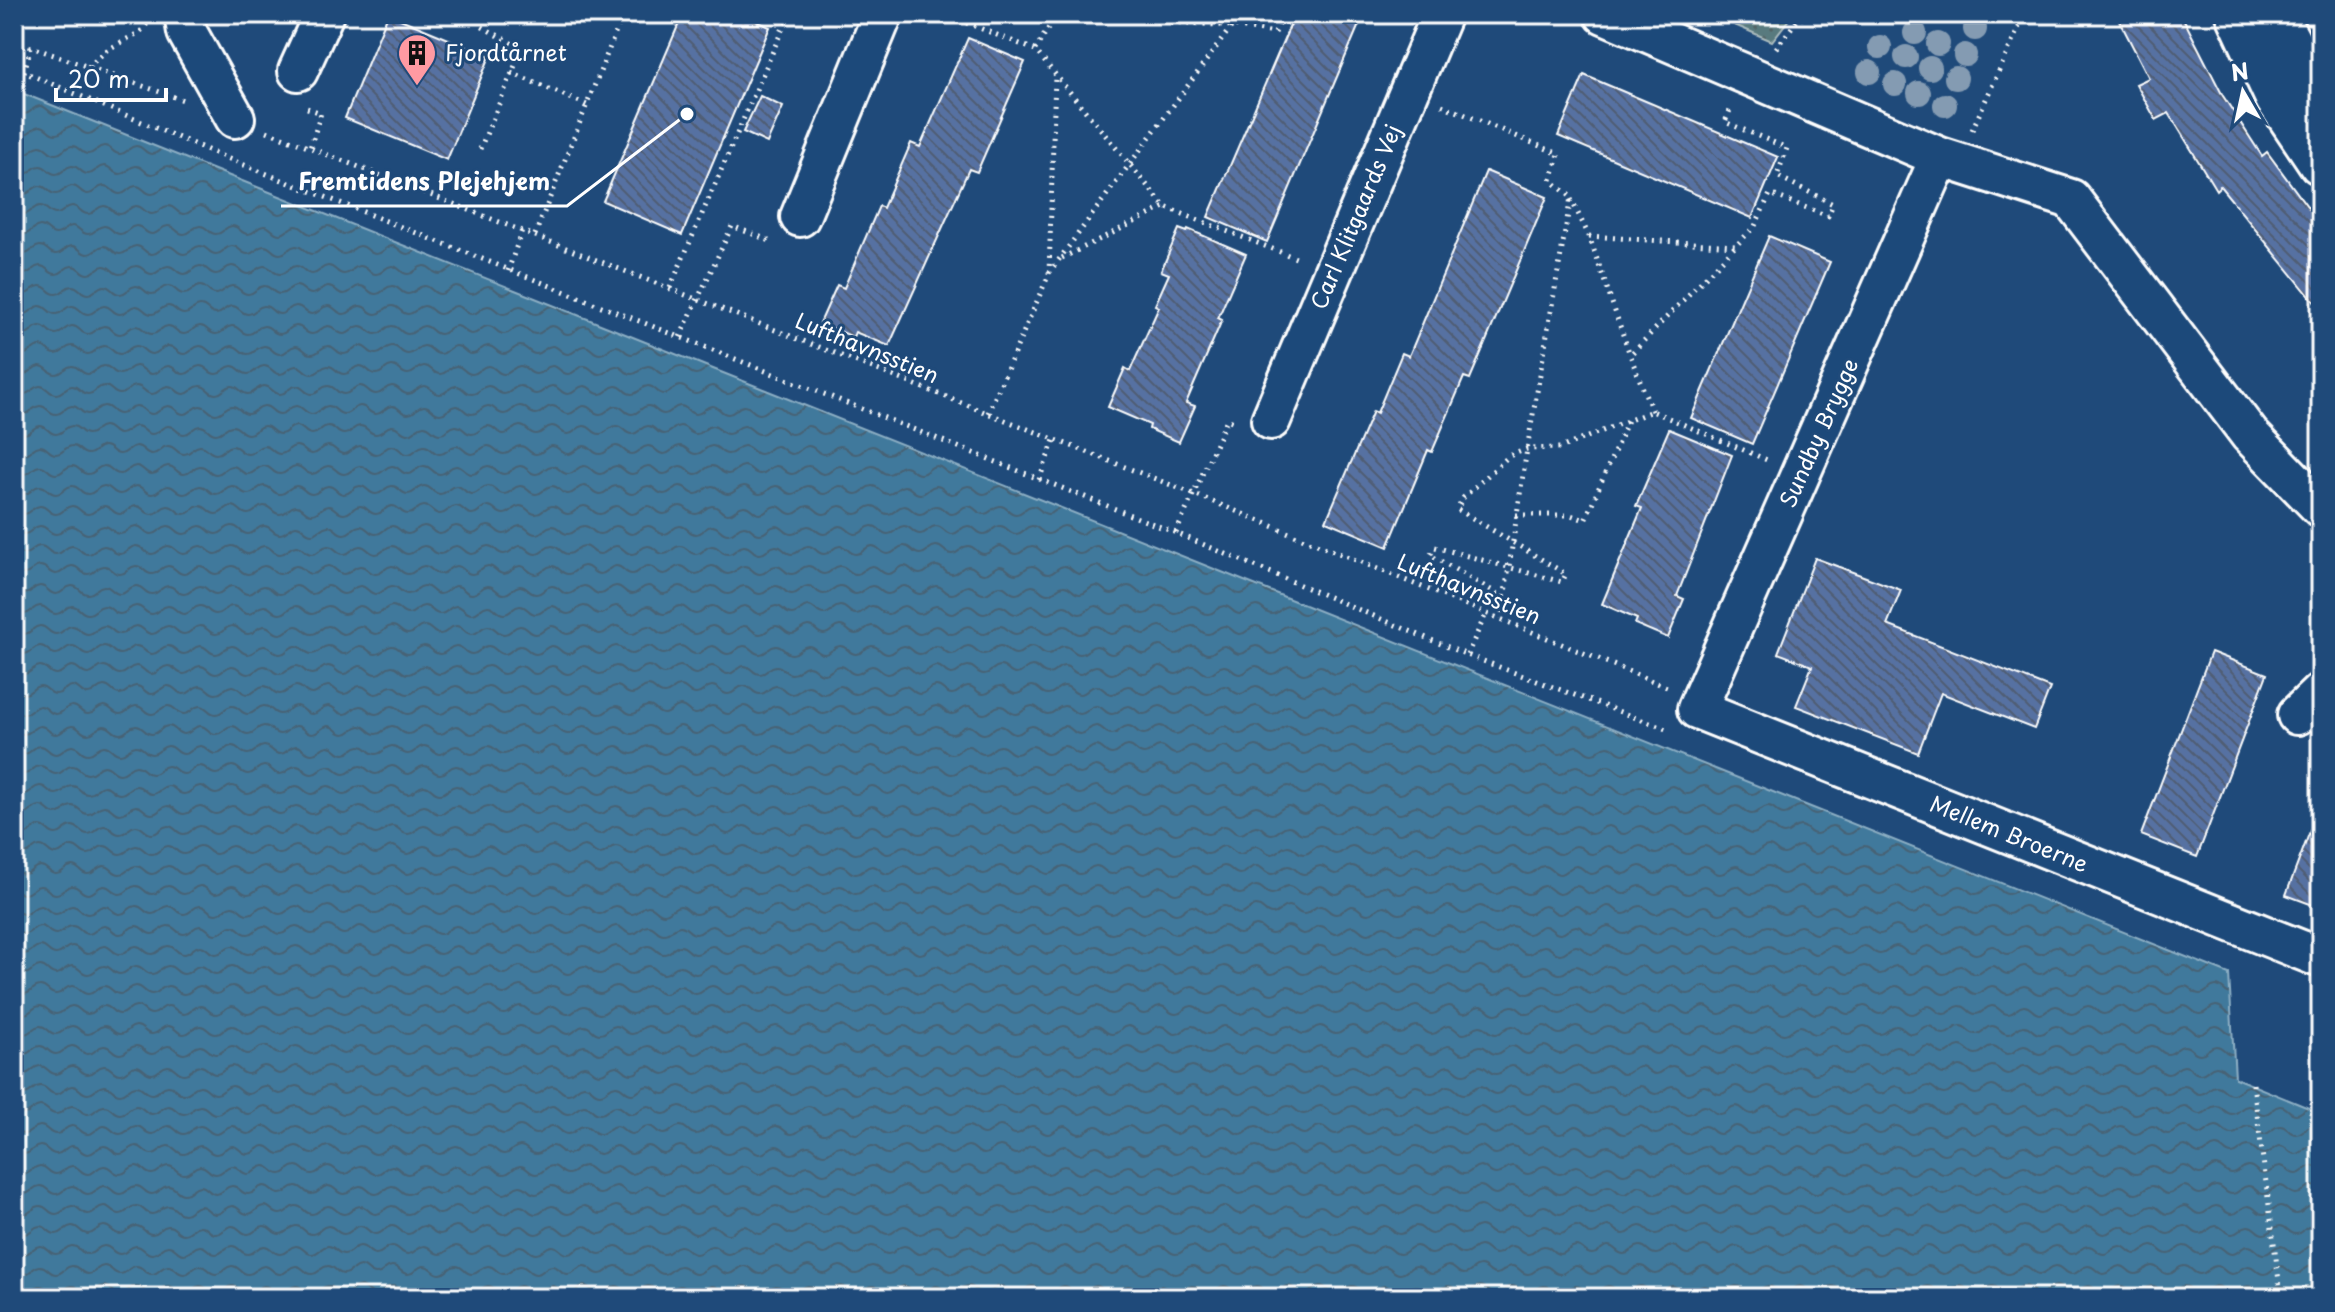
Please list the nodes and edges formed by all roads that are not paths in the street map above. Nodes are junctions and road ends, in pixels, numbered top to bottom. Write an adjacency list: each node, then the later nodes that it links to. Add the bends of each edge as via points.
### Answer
1 (184, 14): 10 (street, via 187,32)
2 (324, 14): 8 (street)
3 (883, 14): 13 (street)
4 (1442, 14): 14 (street, Carl Klitgaards Vej)
5 (1604, 14): 11 (street)
6 (2239, 14): 9 (main road)
7 (2273, 14): 9 (main road)
8 (298, 71)
9 (2307, 89): 12 (main road)
10 (235, 118)
11 (1940, 157): 15 (street, via 2071,199 2250,435); 16 (street, Sundby Brygge)
12 (2321, 162)
13 (788, 230)
14 (1271, 420)
15 (2321, 508)
16 (1697, 709): 17 (street, Mellem Broerne)
17 (2321, 958)

